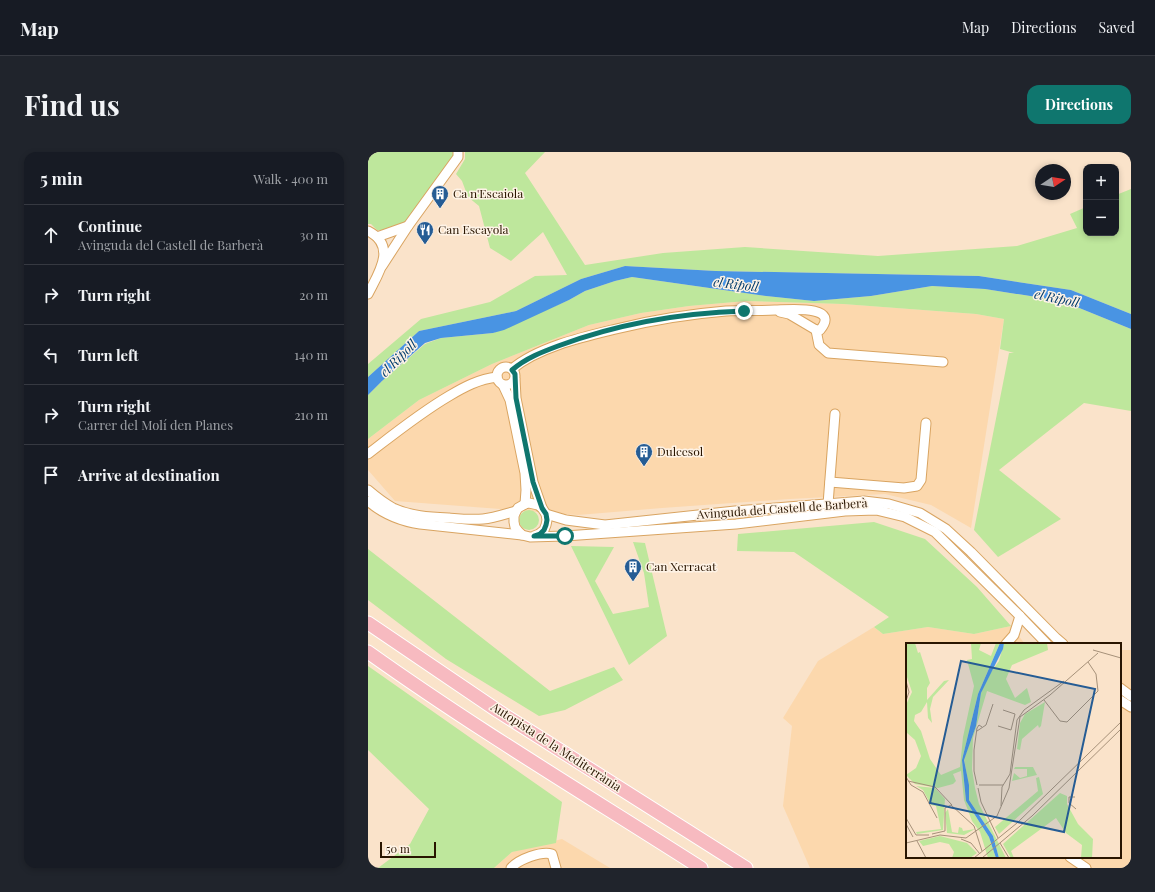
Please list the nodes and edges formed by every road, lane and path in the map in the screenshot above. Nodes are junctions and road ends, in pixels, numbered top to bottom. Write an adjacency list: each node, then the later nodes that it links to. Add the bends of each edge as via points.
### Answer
1 (458, 152): 2 (street, via 458,157)
2 (408, 226): 4 (street); 5 (street)
3 (368, 231): 4 (street)
4 (377, 237): 5 (street, via 381,241 384,254)
5 (382, 266): 6 (street)
6 (368, 294)
7 (774, 310): 8 (street, via 789,314); 8 (street, via 804,309 823,314 825,323 820,330); 10 (street, via 689,315 641,322 578,338 526,359)
8 (816, 330): 9 (street, via 819,345 828,353)
9 (943, 362)
10 (512, 370): 11 (street, via 507,367 501,368); 12 (street)
11 (497, 377): 13 (street); 16 (street, via 483,379 462,388)
12 (515, 379): 13 (street, via 512,384); 22 (street, via 516,398 533,482)
13 (503, 385): 20 (street, via 510,400 525,473)
14 (835, 414): 17 (street)
15 (926, 423): 17 (street, via 920,480 917,486 904,488)
16 (368, 454)
17 (830, 482): 21 (street)
18 (368, 490): 23 (street, via 392,508 419,516 468,520)
19 (368, 501): 24 (street, via 389,515 406,522)
20 (524, 504): 22 (street, via 534,503); 23 (street)
21 (828, 504): 22 (street, Avinguda del Castell de Barberà, via 605,525 566,520); 30 (street, Avinguda del Castell de Barberà, via 864,501 889,504 920,513 946,529 972,552)
22 (544, 511): 25 (street, via 547,520 544,530)
23 (516, 512): 24 (street, via 515,527)
24 (522, 535): 25 (street)
25 (534, 536): 26 (street, Avinguda del Castell de Barberà, via 736,524 845,511 876,510 905,517 935,532)
26 (1020, 616): 28 (street, via 1014,635); 29 (street, Avinguda del Castell de Barberà)
27 (368, 623): 40 (highway, Autopista de la Mediterrània, via 498,710)
28 (1007, 643)
29 (1046, 643)
30 (1062, 643)
31 (368, 652): 39 (highway, Autopista de la Mediterrània, via 415,686)
32 (1121, 689): 33 (street)
33 (1131, 696)
34 (1121, 701): 35 (street)
35 (1131, 707)
36 (1071, 858): 41 (street)
37 (511, 868): 38 (street, via 522,859 547,853 552,854)
38 (555, 868)
39 (701, 868)
40 (746, 868)
41 (1086, 868)

